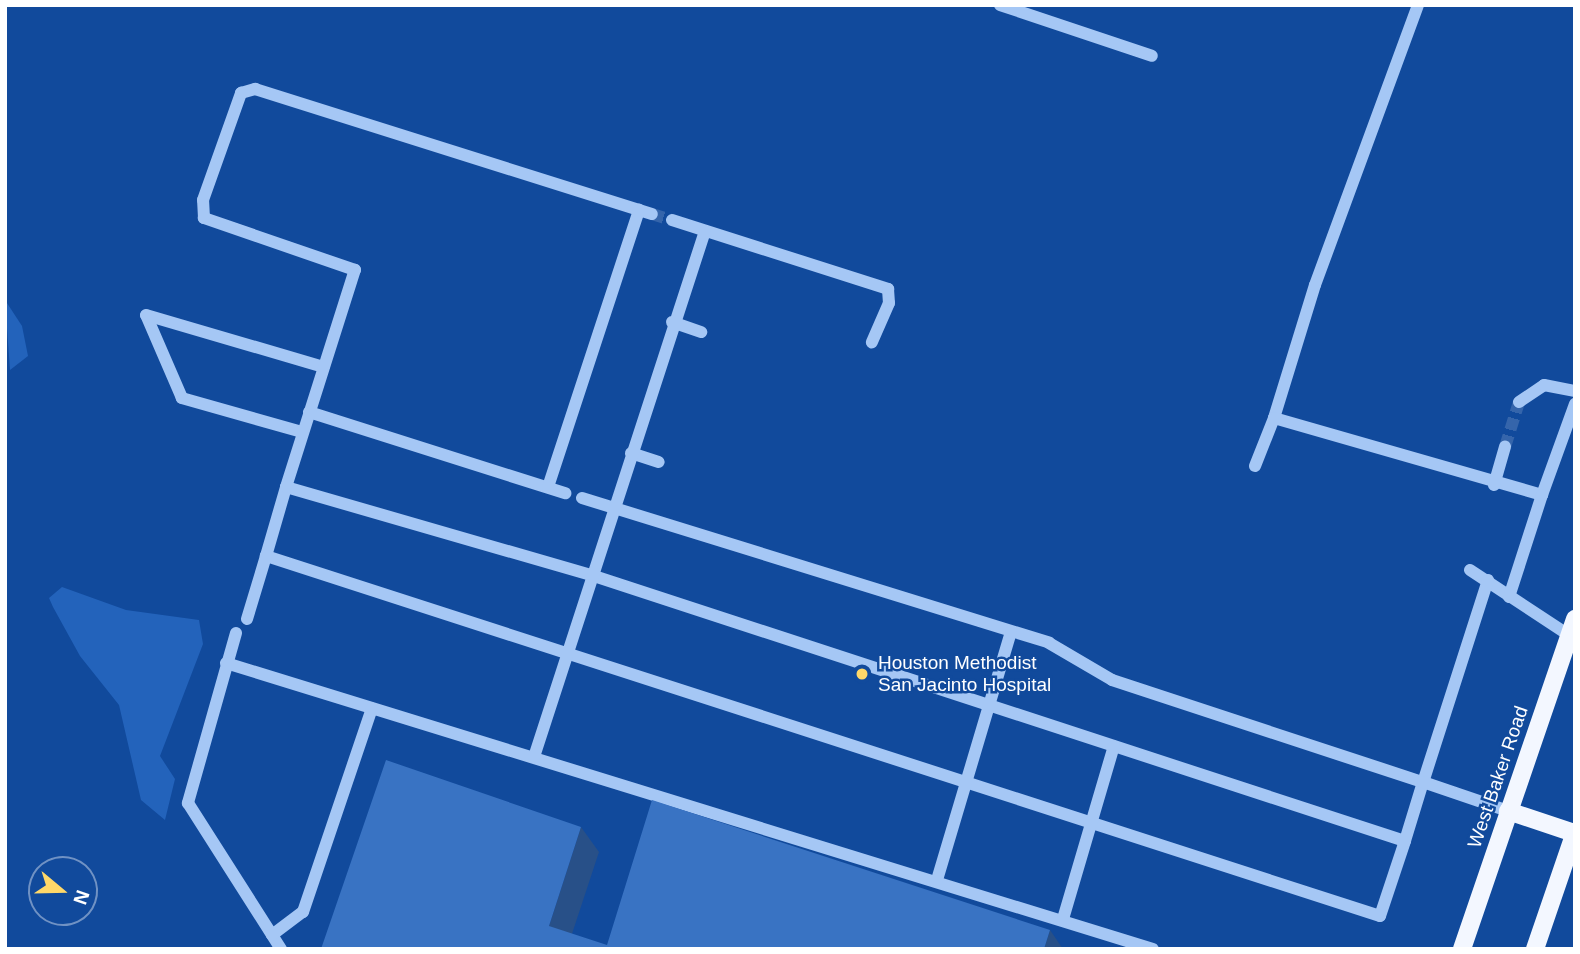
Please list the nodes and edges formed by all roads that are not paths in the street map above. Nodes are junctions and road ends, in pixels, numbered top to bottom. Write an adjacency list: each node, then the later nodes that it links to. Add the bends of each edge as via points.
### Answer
1 (1000, 5): 3 (street)
2 (1418, 5): 16 (street, via 1315,285)
3 (1152, 56)
4 (639, 210): 5 (street); 11 (street, via 246,90 235,99 202,210 211,223 355,270); 24 (street)
5 (653, 214)
6 (672, 220): 7 (street)
7 (705, 231): 8 (street); 10 (street, via 888,289 889,303)
8 (672, 322): 9 (street); 19 (street)
9 (701, 332)
10 (872, 342)
11 (324, 367): 15 (street); 17 (street, via 146,315 182,398)
12 (1575, 391): 13 (street, via 1544,385)
13 (1519, 402)
14 (1575, 404): 26 (street)
15 (309, 412): 17 (street); 24 (street)
16 (1274, 418): 21 (street); 22 (street)
17 (302, 432): 23 (street)
18 (1506, 447): 22 (street)
19 (631, 453): 20 (street); 28 (street)
20 (659, 462)
21 (1255, 466)
22 (1494, 485): 26 (street)
23 (286, 486): 29 (street); 31 (street)
24 (548, 487): 25 (street)
25 (565, 493)
26 (1542, 495): 33 (street)
27 (582, 498): 28 (street)
28 (615, 509): 31 (street); 36 (street)
29 (266, 556): 34 (street); 38 (street)
30 (1470, 570): 32 (street)
31 (594, 576): 38 (street); 40 (street)
32 (1488, 580): 33 (street); 45 (street)
33 (1509, 597): 35 (street)
34 (247, 619)
35 (1573, 631): 46 (main road, West Baker Road)
36 (1010, 632): 40 (street); 45 (street, via 1066,651 1112,680)
37 (236, 633): 39 (street)
38 (572, 651): 43 (street); 44 (street)
39 (226, 663): 41 (street); 52 (street, via 188,803)
40 (989, 706): 42 (street); 44 (street)
41 (372, 708): 43 (street); 52 (street, via 303,912)
42 (1114, 746): 47 (street); 49 (street)
43 (534, 757): 50 (street)
44 (967, 780): 47 (street); 50 (street)
45 (1423, 782): 46 (street); 49 (street)
46 (1508, 811): 48 (main road); 55 (main road, West Baker Road)
47 (1092, 822): 49 (street, via 1380,916); 51 (street)
48 (1574, 833): 56 (main road)
49 (1405, 841)
50 (937, 880): 51 (street)
51 (1063, 919): 54 (street)
52 (272, 935): 53 (street)
53 (281, 949)
54 (1153, 949)
55 (1462, 949)
56 (1535, 949)

